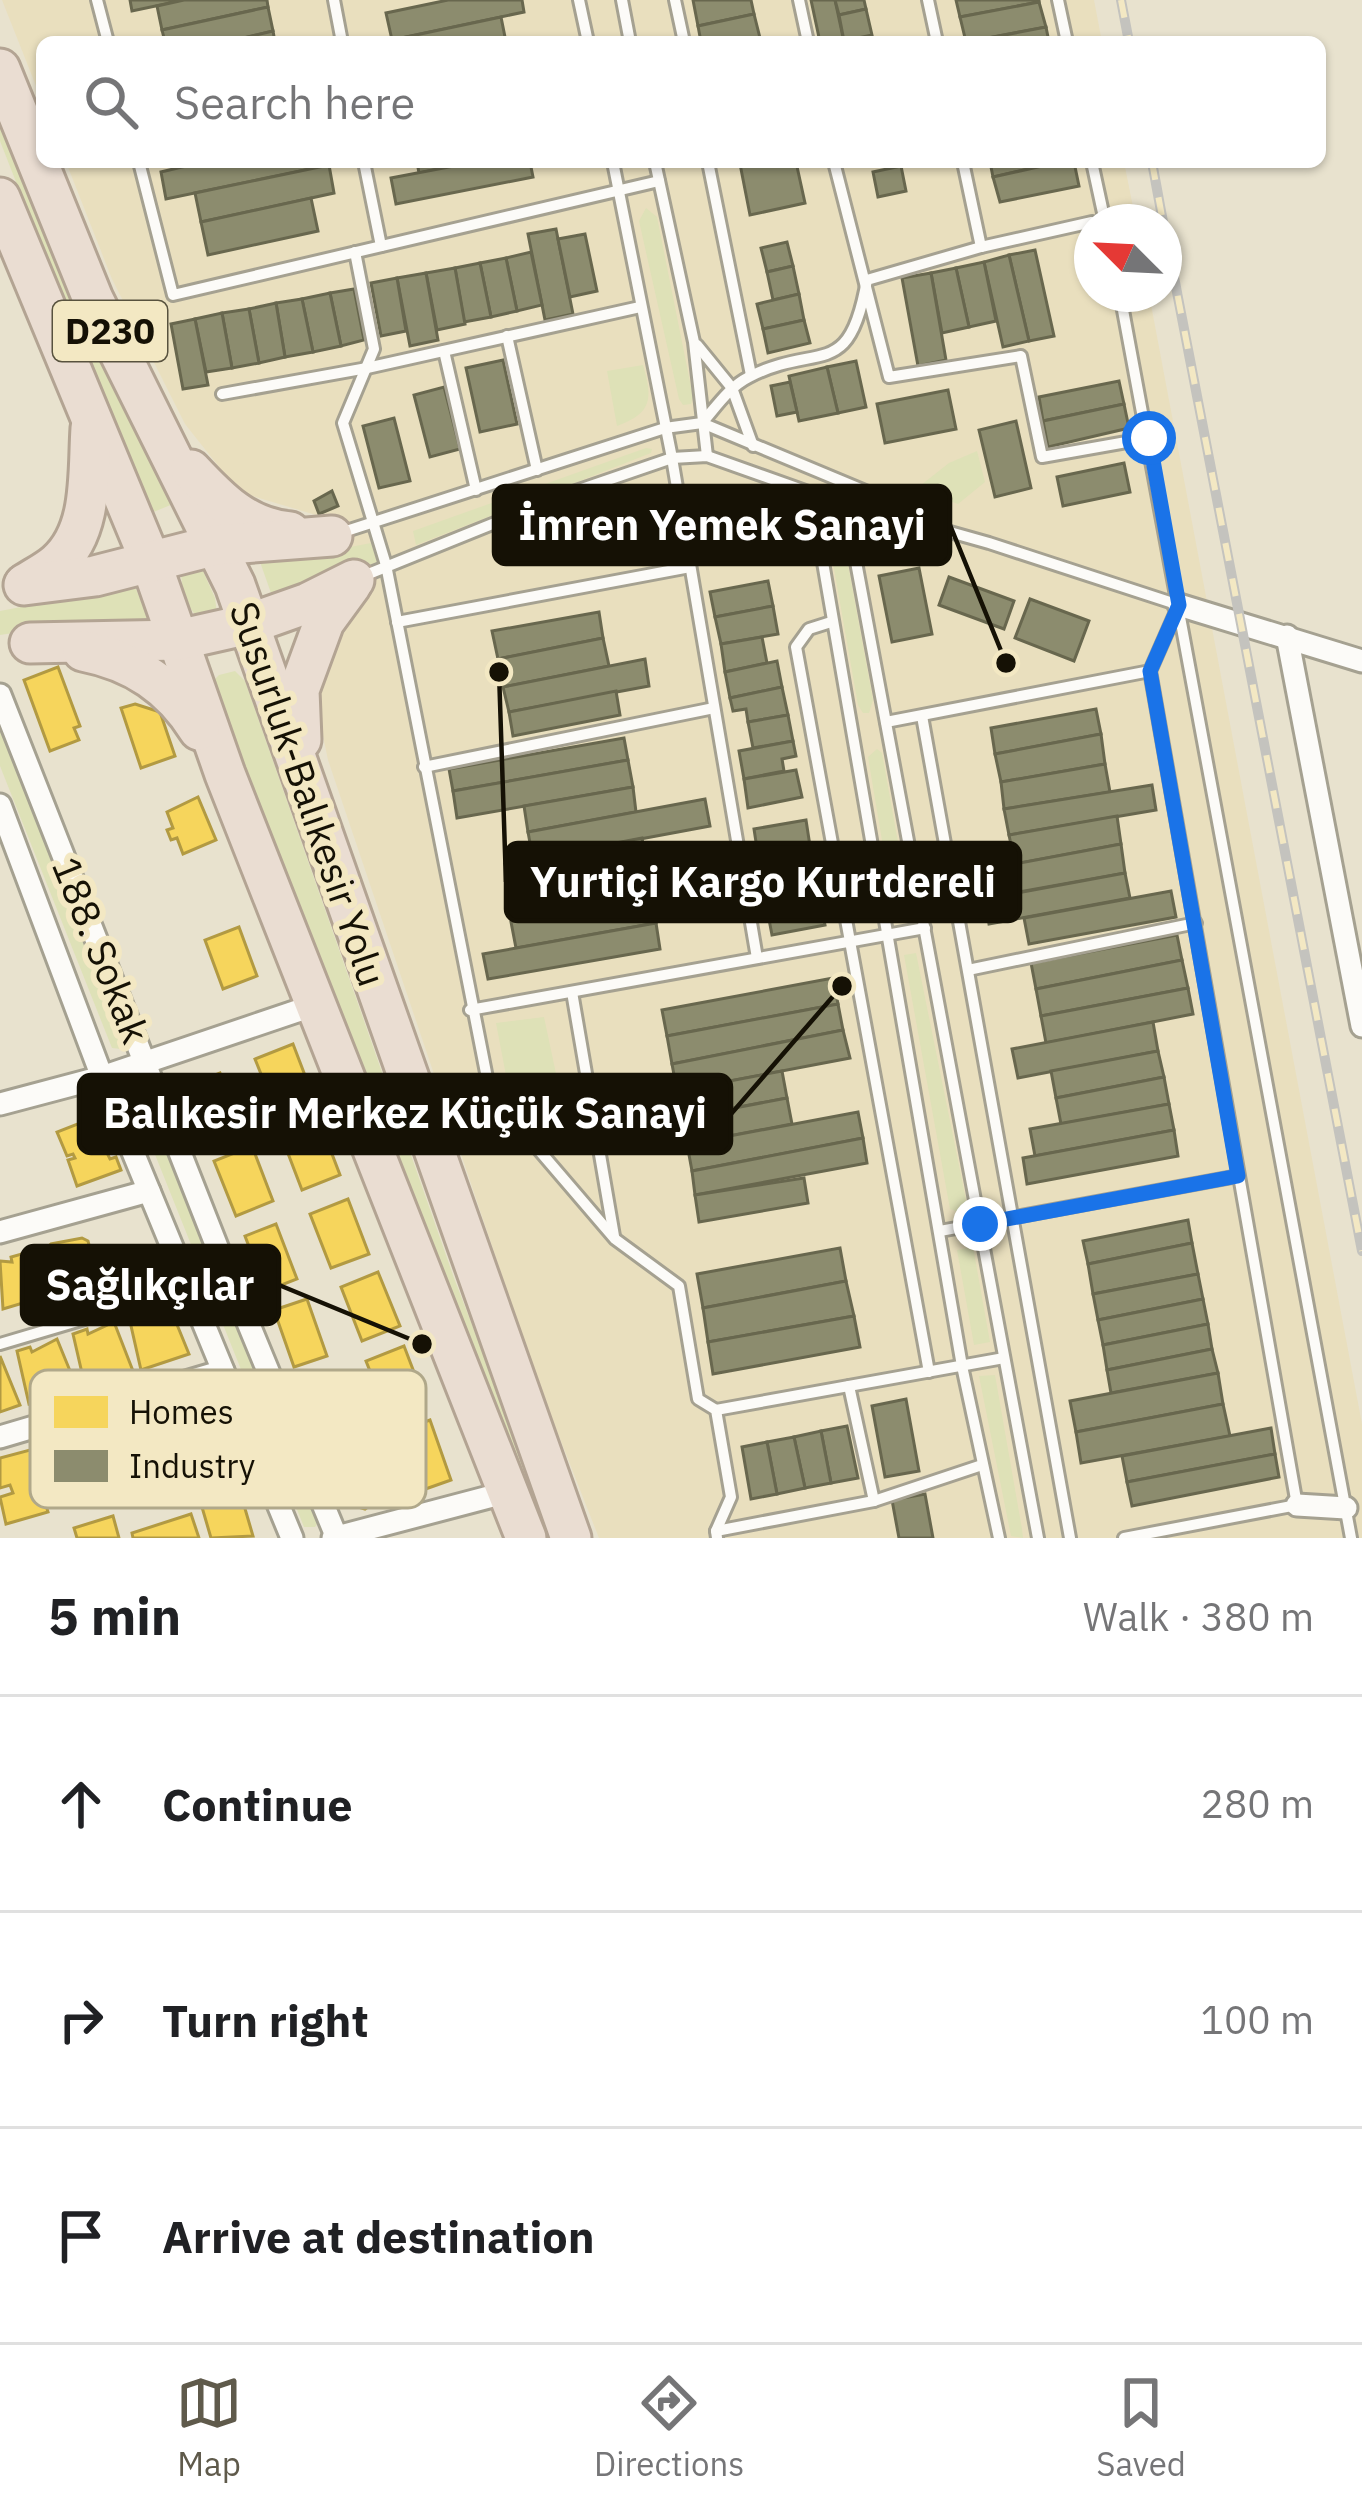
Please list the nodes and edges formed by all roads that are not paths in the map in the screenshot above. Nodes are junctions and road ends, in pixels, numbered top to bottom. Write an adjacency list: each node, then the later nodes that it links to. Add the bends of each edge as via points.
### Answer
1 (97, 0): 9 (lane)
2 (334, 0): 10 (lane)
3 (579, 0): 11 (lane)
4 (622, 0): 12 (lane)
5 (675, 0): 13 (lane)
6 (799, 0): 14 (lane)
7 (928, 0): 15 (lane)
8 (1058, 0): 16 (lane)
9 (106, 36)
10 (341, 36)
11 (587, 36)
12 (629, 36)
13 (682, 36)
14 (807, 36)
15 (936, 36)
16 (1065, 36)
17 (0, 69): 18 (highway, Susurluk-Balıkesir Yolu / D230)
18 (36, 158)
19 (40, 168): 51 (highway, Susurluk-Balıkesir Yolu / D230, via 93,299)
20 (141, 168): 35 (lane, via 173,295)
21 (365, 168): 33 (lane)
22 (614, 168): 29 (lane)
23 (656, 168): 28 (lane)
24 (709, 168): 43 (lane)
25 (836, 168): 36 (lane)
26 (964, 168): 34 (lane)
27 (1093, 168): 31 (lane)
28 (659, 181): 29 (lane); 40 (lane)
29 (619, 190): 33 (lane); 37 (lane)
30 (0, 197): 46 (highway, Susurluk-Balıkesir Yolu / D230)
31 (1097, 204)
32 (1074, 227): 34 (lane)
33 (380, 246): 35 (lane)
34 (981, 247): 36 (lane)
35 (355, 252): 42 (lane, via 374,350)
36 (867, 280): 43 (lane, via 860,322 838,352); 49 (lane, via 889,377 1021,356 1042,457)
37 (640, 307): 39 (lane); 48 (lane)
38 (1124, 312): 49 (lane)
39 (507, 337): 41 (lane); 54 (lane)
40 (694, 342): 44 (lane); 47 (lane)
41 (444, 351): 42 (lane); 55 (lane)
42 (367, 368): 45 (lane); 58 (lane, via 343,423)
43 (752, 375): 44 (lane)
44 (732, 388): 47 (lane); 50 (lane)
45 (222, 394)
46 (92, 416): 62 (highway, Susurluk-Balıkesir Yolu / D230); 62 (highway, via 86,508 76,537 60,561 24,585)
47 (702, 423): 48 (lane); 50 (lane); 52 (lane)
48 (665, 428): 53 (lane); 54 (lane)
49 (1149, 438): 65 (lane)
50 (753, 446): 60 (lane)
51 (170, 447): 59 (highway, via 222,504 256,526); 61 (highway, Susurluk-Balıkesir Yolu / D230)
52 (707, 456): 53 (lane); 56 (lane)
53 (672, 458): 63 (lane); 64 (lane)
54 (537, 470): 55 (lane)
55 (476, 490): 58 (lane)
56 (811, 493): 57 (lane); 67 (lane)
57 (845, 502): 60 (lane); 76 (lane)
58 (374, 521): 59 (lane); 64 (lane)
59 (332, 536): 61 (highway)
60 (989, 543): 65 (lane)
61 (216, 545): 62 (highway); 68 (highway, Susurluk-Balıkesir Yolu / D230)
62 (150, 560): 70 (highway, Susurluk-Balıkesir Yolu / D230)
63 (690, 567): 66 (lane); 74 (lane)
64 (370, 572): 66 (lane); 68 (highway); 79 (highway, via 324,622 299,690)
65 (1179, 605): 69 (street); 72 (lane); 119 (lane)
66 (397, 622): 77 (lane)
67 (831, 622): 84 (lane); 85 (lane, via 809,629 796,647)
68 (249, 624): 70 (highway); 79 (highway, Susurluk-Balıkesir Yolu / D230)
69 (1286, 636): 71 (street); 91 (street)
70 (178, 640): 78 (highway, Susurluk-Balıkesir Yolu / D230); 78 (highway, via 30,643 95,653 162,684)
71 (1362, 661)
72 (1150, 671): 75 (lane); 82 (lane)
73 (0, 695): 92 (street, 188. Sokak)
74 (714, 708): 77 (lane); 86 (lane)
75 (922, 716): 76 (lane); 87 (lane)
76 (886, 722): 83 (lane)
77 (424, 767): 90 (lane)
78 (225, 774): 89 (highway, Susurluk-Balıkesir Yolu / D230)
79 (303, 781): 125 (highway, Susurluk-Balıkesir Yolu / D230)
80 (0, 805): 81 (street, 188. Sokak)
81 (8, 851): 93 (street, 188. Sokak)
82 (1196, 923): 87 (lane); 95 (lane)
83 (925, 928): 84 (lane); 98 (lane)
84 (886, 934): 85 (lane); 99 (lane)
85 (851, 941): 86 (lane); 108 (lane)
86 (757, 958): 88 (lane)
87 (968, 970): 97 (lane)
88 (572, 992): 90 (lane); 101 (lane)
89 (315, 1006): 92 (street); 114 (highway, Susurluk-Balıkesir Yolu / D230)
90 (470, 1010): 101 (lane, via 490,1094)
91 (1362, 1026)
92 (146, 1062): 93 (street); 107 (street, 188. Sokak)
93 (102, 1077): 94 (street); 96 (street, 188. Sokak)
94 (0, 1104)
95 (1238, 1176): 97 (lane); 116 (lane)
96 (149, 1191): 100 (street); 102 (street, 188. Sokak)
97 (1012, 1217): 98 (lane); 128 (lane)
98 (980, 1224): 99 (lane); 104 (lane)
99 (940, 1231): 105 (lane)
100 (0, 1232)
101 (615, 1239): 110 (lane, via 679,1286 698,1399)
102 (189, 1288): 103 (lane); 106 (street, 188. Sokak)
103 (0, 1344)
104 (1004, 1358): 105 (lane); 127 (lane)
105 (962, 1366): 108 (lane); 113 (lane)
106 (223, 1370)
107 (269, 1370)
108 (929, 1372): 109 (lane)
109 (849, 1386): 110 (lane); 115 (lane)
110 (716, 1410): 120 (lane, via 731,1497)
111 (30, 1428): 112 (street)
112 (0, 1437)
113 (982, 1465): 115 (lane); 126 (lane)
114 (508, 1492): 123 (street); 124 (highway, Susurluk-Balıkesir Yolu / D230)
115 (874, 1501): 120 (lane)
116 (1297, 1505): 119 (street); 121 (lane)
117 (280, 1508): 122 (street, 188. Sokak)
118 (324, 1508): 123 (street, 188. Sokak)
119 (1346, 1508): 130 (lane)
120 (716, 1534)
121 (1146, 1536): 129 (lane)
122 (292, 1538)
123 (336, 1538)
124 (526, 1538)
125 (571, 1538)
126 (999, 1538)
127 (1038, 1538)
128 (1070, 1538)
129 (1124, 1538)
130 (1351, 1538)

